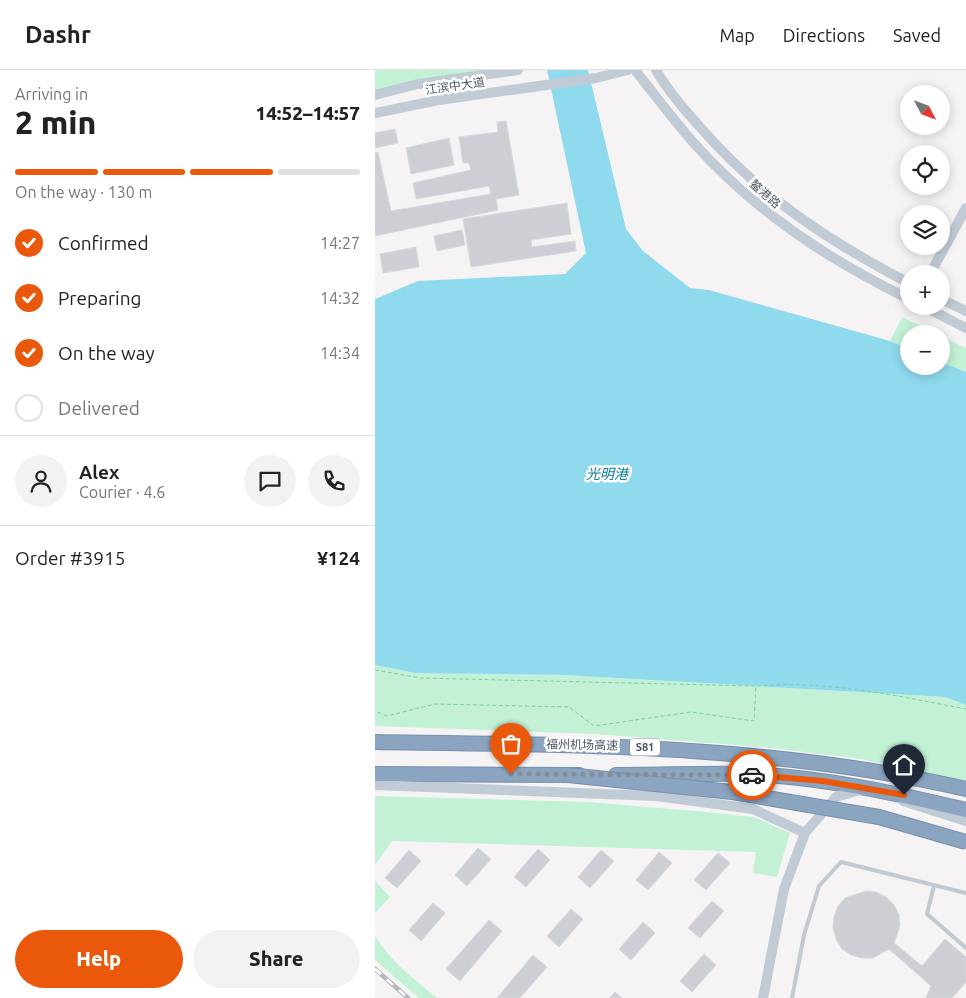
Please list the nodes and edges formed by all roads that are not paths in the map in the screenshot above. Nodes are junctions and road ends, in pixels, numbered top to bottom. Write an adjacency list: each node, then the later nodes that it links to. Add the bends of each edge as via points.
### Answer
1 (518, 70): 5 (main road, 江滨中大道, via 418,84)
2 (628, 70): 6 (main road, 江滨中大道, via 596,78 439,100)
3 (635, 70): 10 (main road, 鳌港路, via 693,142 752,200 821,252)
4 (656, 70): 9 (main road, 鳌港路, via 725,156 771,197 835,243)
5 (375, 95)
6 (375, 113)
7 (966, 208): 8 (main road)
8 (935, 265)
9 (900, 277)
10 (900, 295)
11 (950, 303): 12 (main road)
12 (966, 311)
13 (941, 315): 14 (main road)
14 (966, 328)
15 (375, 742): 17 (highway, 福州机场高速 / S81, via 657,748 747,754)
16 (569, 775): 18 (highway); 21 (highway, bridge, via 749,774 823,781); 24 (highway, bridge, via 732,792 879,817)
17 (913, 777): 19 (highway); 20 (highway, 福州机场高速 / S81)
18 (377, 783): 23 (main road, via 656,796 753,809)
19 (966, 784)
20 (966, 789)
21 (966, 810)
22 (966, 821): 23 (main road, via 862,788 836,797)
23 (805, 833): 28 (main road, via 784,889)
24 (966, 842)
25 (934, 886): 26 (lane); 27 (lane, via 927,914); 29 (lane, via 841,862 819,886)
26 (966, 893)
27 (966, 948)
28 (763, 998)
29 (792, 998)

